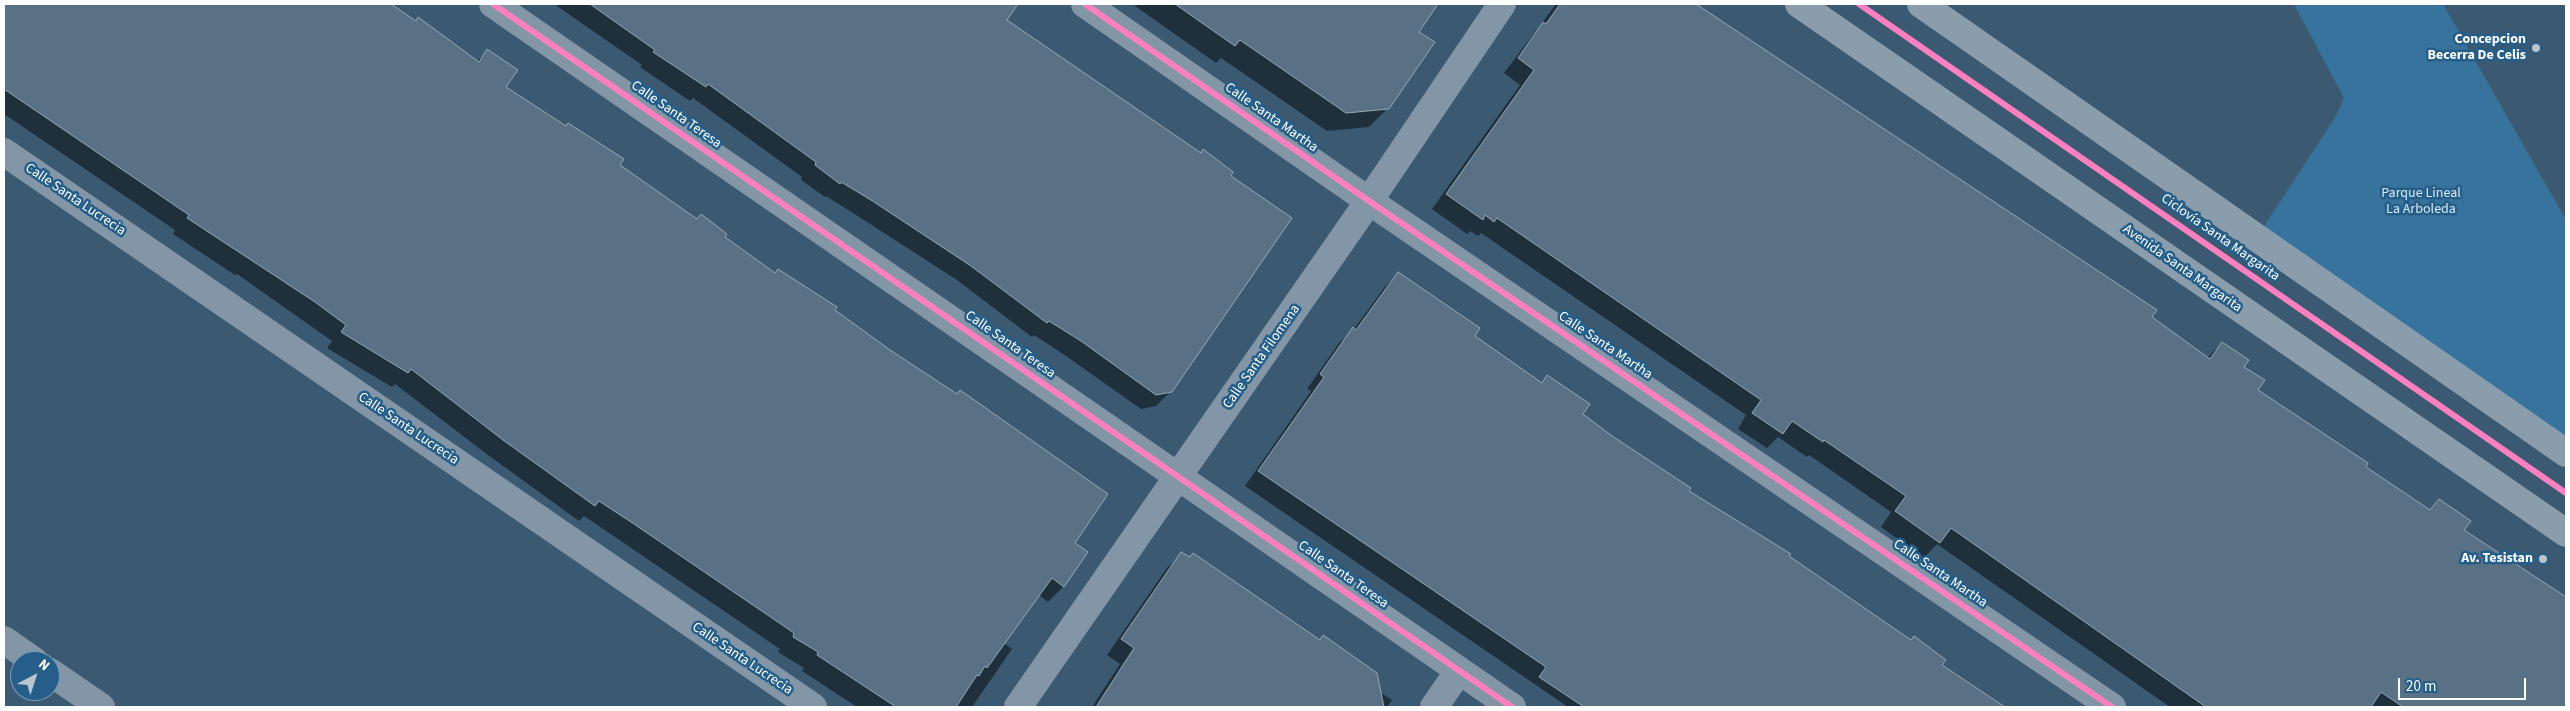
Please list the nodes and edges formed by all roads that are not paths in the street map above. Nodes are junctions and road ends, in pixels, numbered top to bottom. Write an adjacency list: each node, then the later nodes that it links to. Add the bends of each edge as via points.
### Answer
1 (493, 4): 9 (street, Calle Santa Teresa)
2 (1085, 4): 7 (street, Calle Santa Martha)
3 (1502, 4): 7 (street, Calle Santa Filomena)
4 (1799, 4): 10 (main road, Avenida Santa Margarita)
5 (1921, 4): 8 (main road)
6 (4, 152): 16 (street, Calle Santa Lucrecia)
7 (1369, 201): 9 (street, Calle Santa Filomena); 20 (street, Calle Santa Martha)
8 (2566, 453)
9 (1179, 477): 13 (street, Calle Santa Teresa); 17 (street, Calle Santa Filomena)
10 (2566, 533)
11 (4, 640): 12 (street)
12 (20, 651)
13 (1459, 671): 18 (street); 19 (street, Calle Santa Teresa)
14 (60, 679): 15 (street)
15 (101, 707)
16 (813, 707)
17 (1018, 707)
18 (1434, 707)
19 (1512, 707)
20 (2112, 707)

